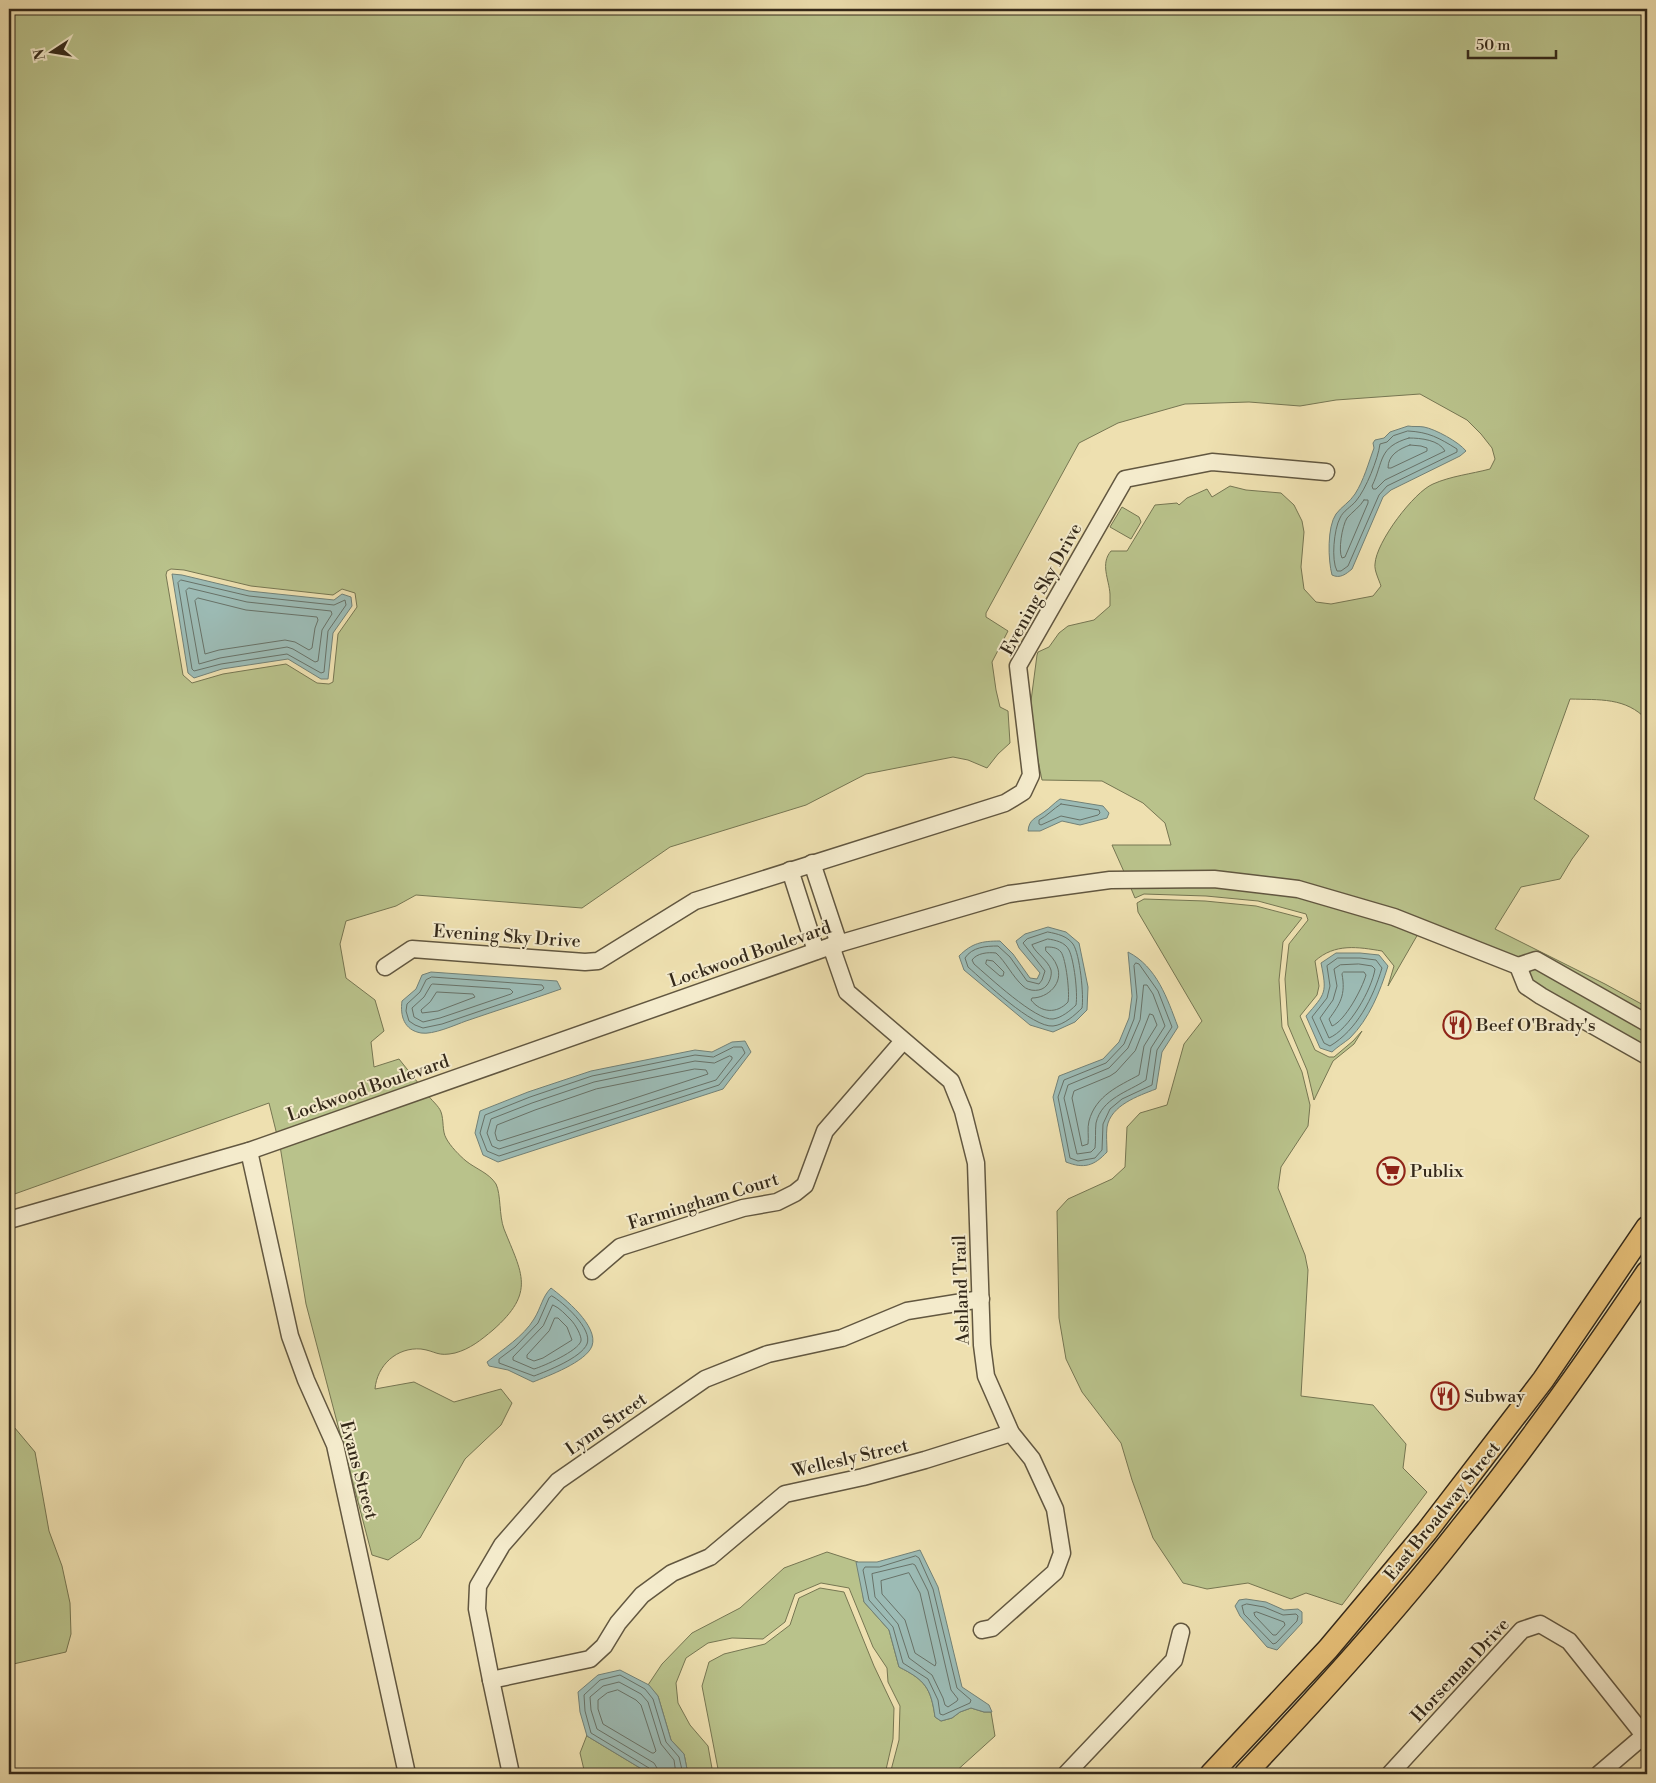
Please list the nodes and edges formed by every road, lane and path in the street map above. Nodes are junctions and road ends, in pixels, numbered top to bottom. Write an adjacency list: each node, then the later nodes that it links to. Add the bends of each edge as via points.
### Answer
1 (1326, 472): 2 (street, Evening Sky Drive, via 1212,462 1124,479 1018,666 1031,775 1023,792 1004,803)
2 (812, 863): 3 (street, Evening Sky Drive); 4 (street)
3 (790, 870): 5 (street); 7 (street, Evening Sky Drive, via 694,901 598,961 412,949)
4 (835, 945): 5 (street, Lockwood Boulevard); 6 (street, Lockwood Boulevard, via 1010,894 1110,880 1214,878 1298,889 1394,916); 9 (street, Ashland Trail, via 847,992)
5 (816, 951): 11 (street, Lockwood Boulevard)
6 (1518, 966): 8 (street, Lockwood Boulevard, via 1536,960); 10 (street, via 1526,986)
7 (385, 967)
8 (1647, 1023)
9 (903, 1041): 14 (street, Farmingham Court, via 825,1131 805,1185 795,1193 777,1202 743,1208 620,1247); 16 (street, Ashland Trail, via 951,1081 963,1111 976,1163)
10 (1647, 1056)
11 (249, 1151): 12 (street, Lockwood Boulevard); 24 (street, Evans Street, via 290,1336 335,1445)
12 (9, 1220)
13 (1647, 1227): 17 (main road, East Broadway Street)
14 (592, 1271)
15 (1647, 1272): 18 (main road, East Broadway Street)
16 (981, 1299): 19 (street, Ashland Trail, via 986,1376); 22 (street, Lynn Street, via 908,1311 842,1338 768,1354 705,1379 558,1481 502,1546 478,1586 477,1609)
17 (1544, 1380): 18 (main road); 27 (main road, East Broadway Street, via 1372,1598)
18 (1563, 1394): 28 (main road, East Broadway Street, via 1416,1584)
19 (1011, 1433): 20 (street, Ashland Trail, via 1032,1459 1055,1509 1062,1553 1055,1572 992,1628); 22 (street, Wellesly Street, via 881,1473 785,1494 710,1557 672,1573 642,1595 618,1623 604,1646 590,1659)
20 (982, 1630)
21 (1181, 1632): 26 (street, via 1174,1660)
22 (490, 1680): 25 (street, Lynn Street)
23 (1646, 1736): 29 (street, Horseman Drive, via 1569,1641 1540,1624 1522,1630); 30 (street)
24 (407, 1774)
25 (512, 1774)
26 (1066, 1774)
27 (1211, 1774)
28 (1245, 1774)
29 (1390, 1774)
30 (1599, 1774)

